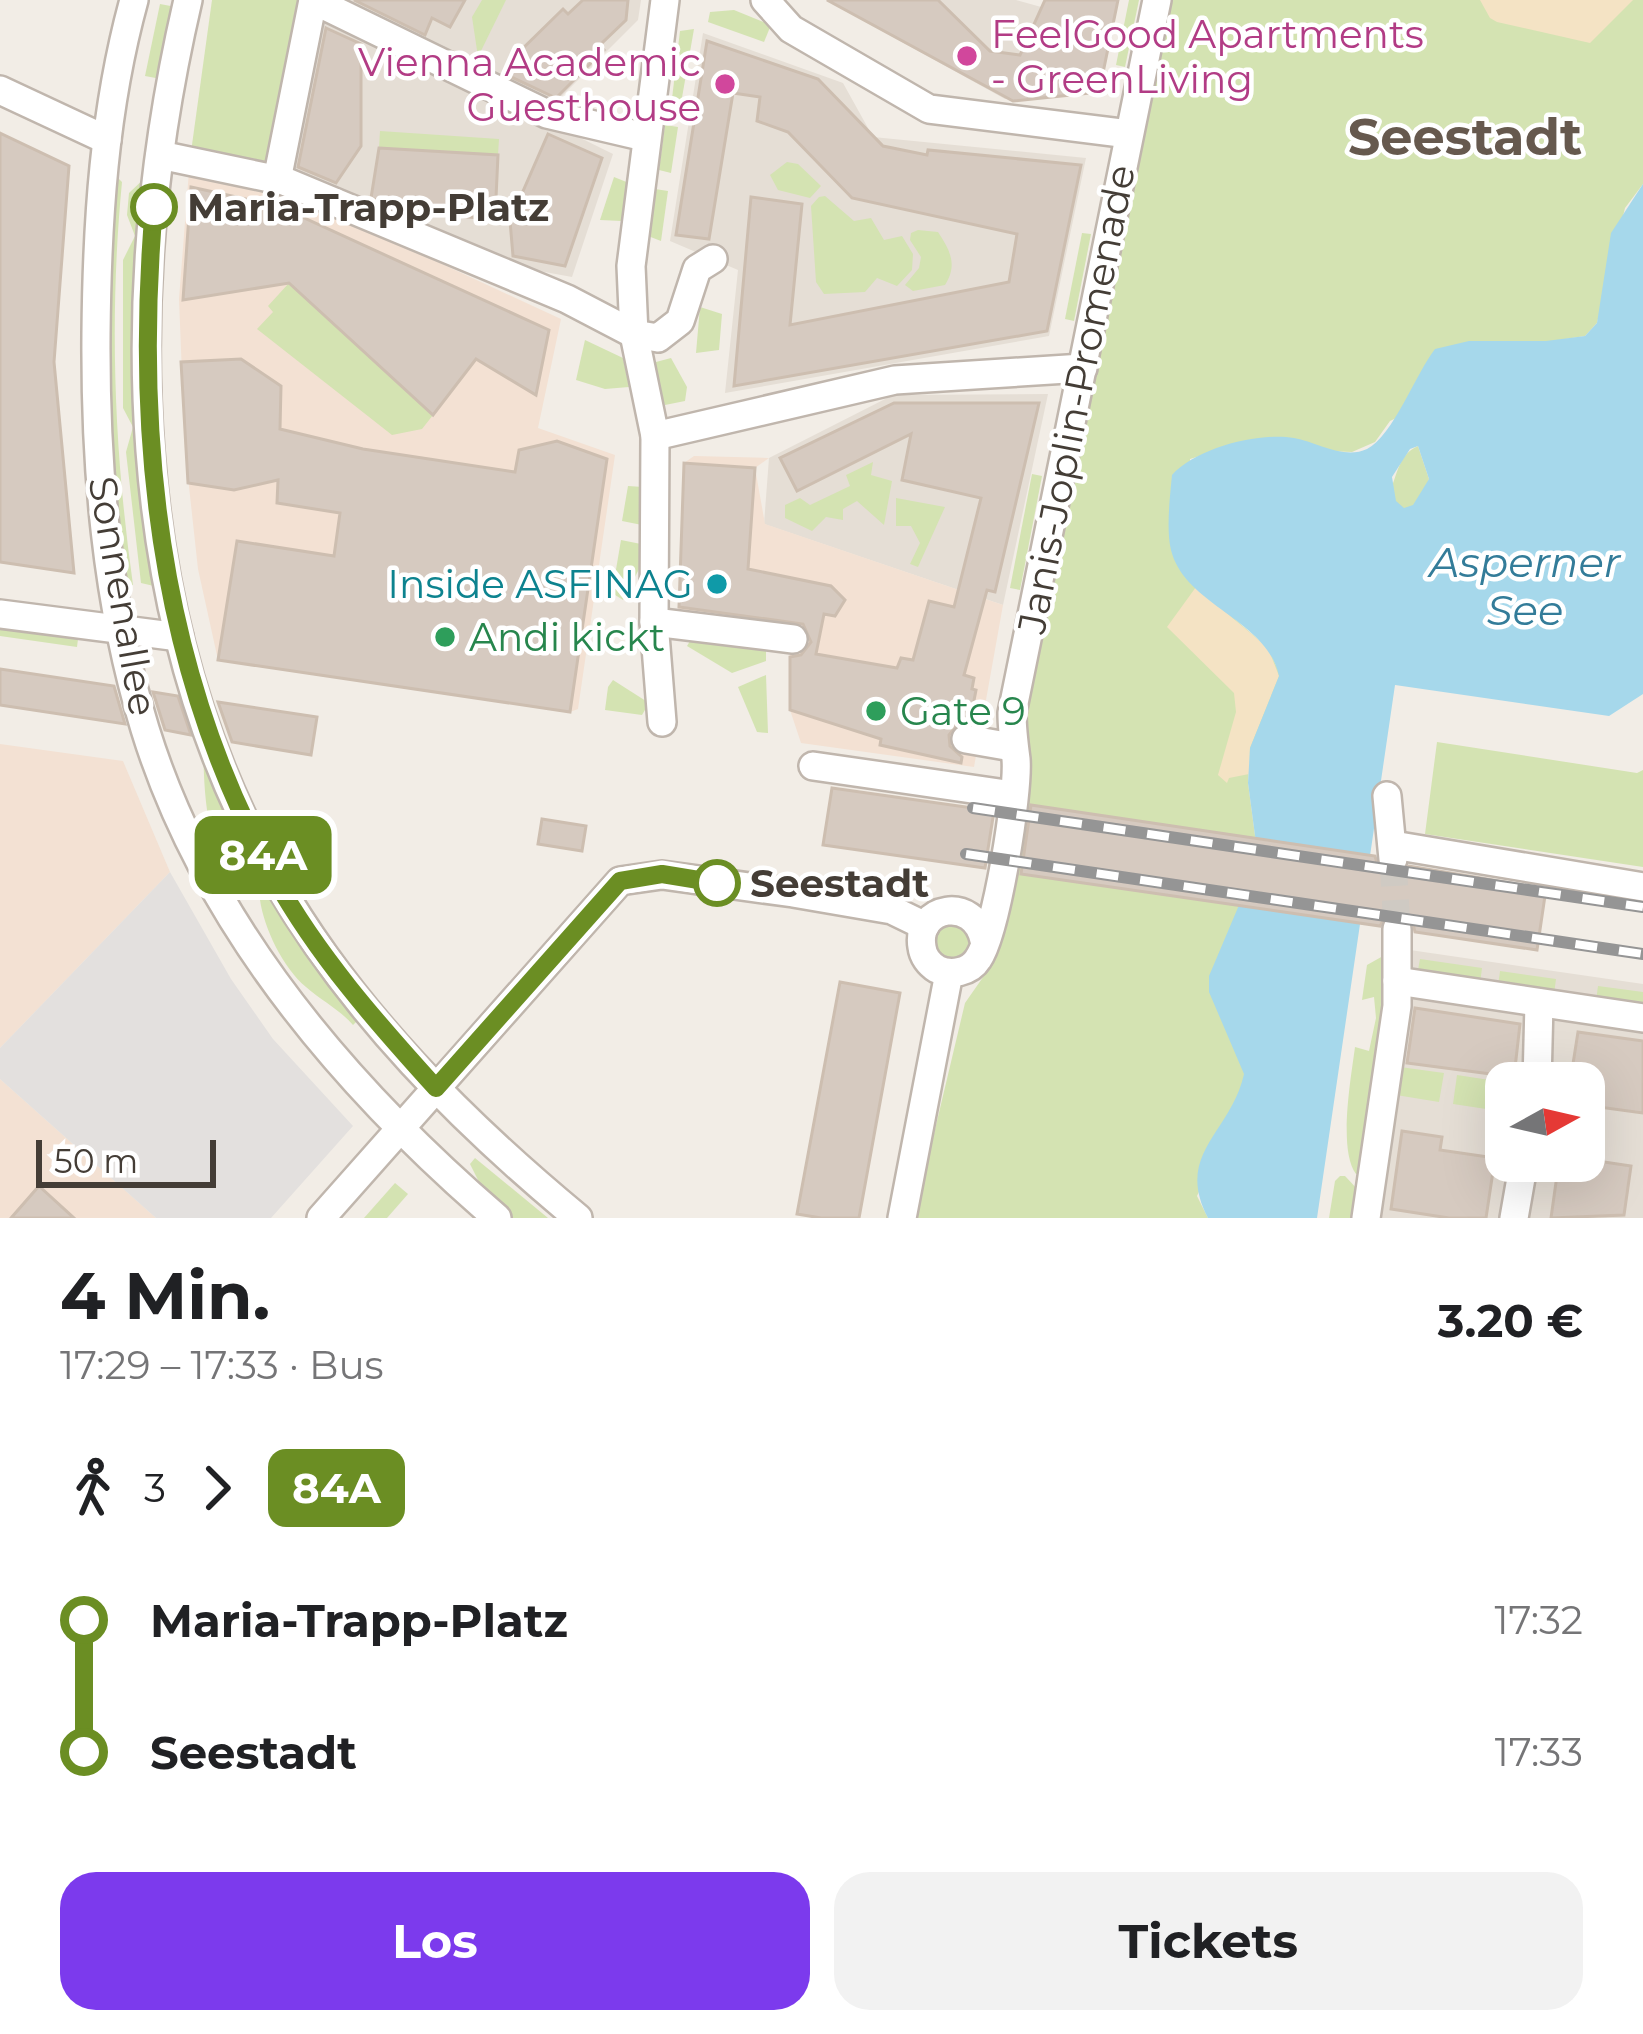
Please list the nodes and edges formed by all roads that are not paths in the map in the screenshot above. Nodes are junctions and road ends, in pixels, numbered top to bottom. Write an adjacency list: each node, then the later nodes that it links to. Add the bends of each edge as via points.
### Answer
1 (134, 0): 10 (street, Sonnenallee)
2 (188, 0): 11 (street, Sonnenallee)
3 (313, 0): 9 (street, via 548,114); 12 (street)
4 (765, 0): 8 (street, via 790,28 929,109)
5 (1157, 0): 8 (street, Janis-Joplin-Promenade)
6 (663, 12): 9 (street)
7 (0, 91): 10 (street)
8 (1129, 134): 15 (street, Janis-Joplin-Promenade)
9 (645, 137): 14 (street, via 631,266)
10 (107, 140): 19 (street, Sonnenallee, via 96,398)
11 (160, 154): 12 (street); 20 (street, Sonnenallee, via 148,270 151,453)
12 (277, 180): 14 (street)
13 (713, 259): 14 (street, via 697,269 680,321 658,338)
14 (634, 334): 16 (street)
15 (1083, 368): 16 (street, via 895,380); 24 (street, Janis-Joplin-Promenade, via 1012,713)
16 (656, 445): 18 (street)
17 (0, 614): 19 (street)
18 (654, 622): 21 (street); 22 (street)
19 (121, 630): 20 (street); 38 (street, Sonnenallee, via 146,732 224,905 274,981)
20 (179, 637): 37 (street, Sonnenallee, via 216,754 275,880 341,978)
21 (793, 639)
22 (662, 722)
23 (966, 739): 24 (street)
24 (1012, 747): 26 (street, Janis-Joplin-Promenade)
25 (813, 766): 26 (street)
26 (1013, 794): 31 (street, Janis-Joplin-Promenade)
27 (1388, 796): 28 (street, via 1393,852)
28 (1643, 887)
29 (925, 926): 31 (street, via 940,913 960,911 977,921); 32 (street, via 925,956); 37 (street, via 892,910 793,892 662,874 620,881)
30 (1397, 929): 33 (street)
31 (984, 940): 32 (street, via 978,960)
32 (950, 973): 43 (street)
33 (1397, 981): 34 (street); 44 (street)
34 (1539, 1003): 35 (street); 36 (street)
35 (1643, 1018)
36 (1538, 1062)
37 (436, 1088): 38 (street); 42 (street, Sonnenallee)
38 (398, 1129): 40 (street); 41 (street, Sonnenallee)
39 (1520, 1182): 45 (street)
40 (320, 1218)
41 (497, 1218)
42 (578, 1218)
43 (902, 1218)
44 (1366, 1218)
45 (1514, 1218)

